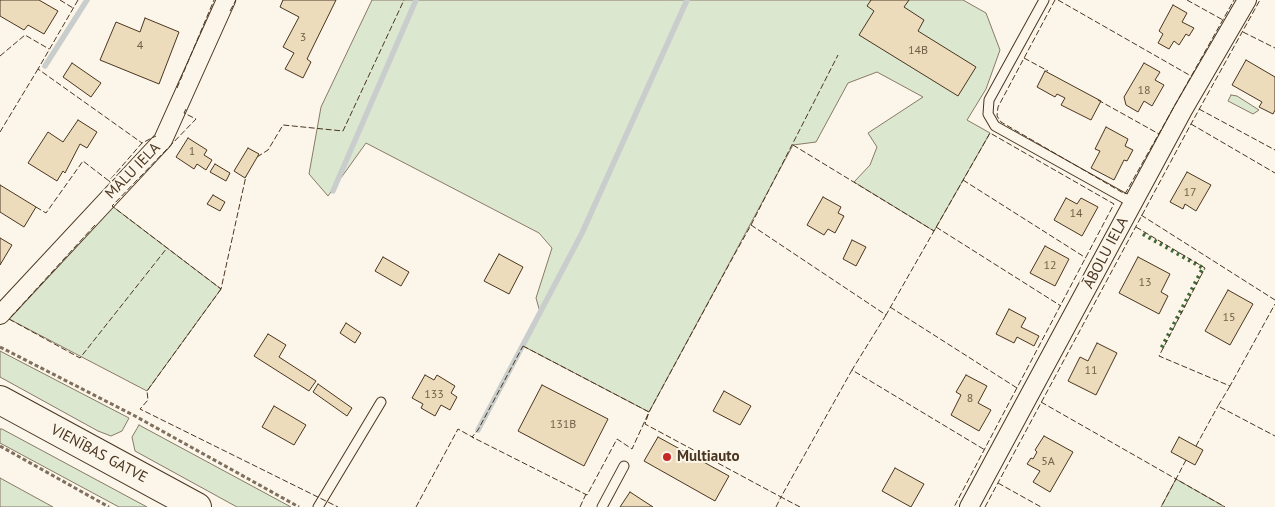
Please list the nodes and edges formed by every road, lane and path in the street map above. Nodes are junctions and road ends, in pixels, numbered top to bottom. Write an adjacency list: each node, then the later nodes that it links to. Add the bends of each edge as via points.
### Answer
1 (226, 0): 5 (street, MĀLU IELA, via 163,140)
2 (1044, 0): 4 (lane, via 989,100 988,114 996,126)
3 (1247, 0): 4 (street, ĀBOLU IELA)
4 (1133, 203): 16 (street, ĀBOLU IELA)
5 (0, 315)
6 (0, 347): 13 (path, via 135,416)
7 (381, 402): 14 (lane)
8 (2, 404): 12 (highway, VIENĪBAS GATVE)
9 (0, 446): 11 (path)
10 (624, 466): 15 (lane)
11 (108, 507)
12 (197, 507)
13 (300, 507)
14 (318, 507)
15 (602, 507)
16 (969, 507)

